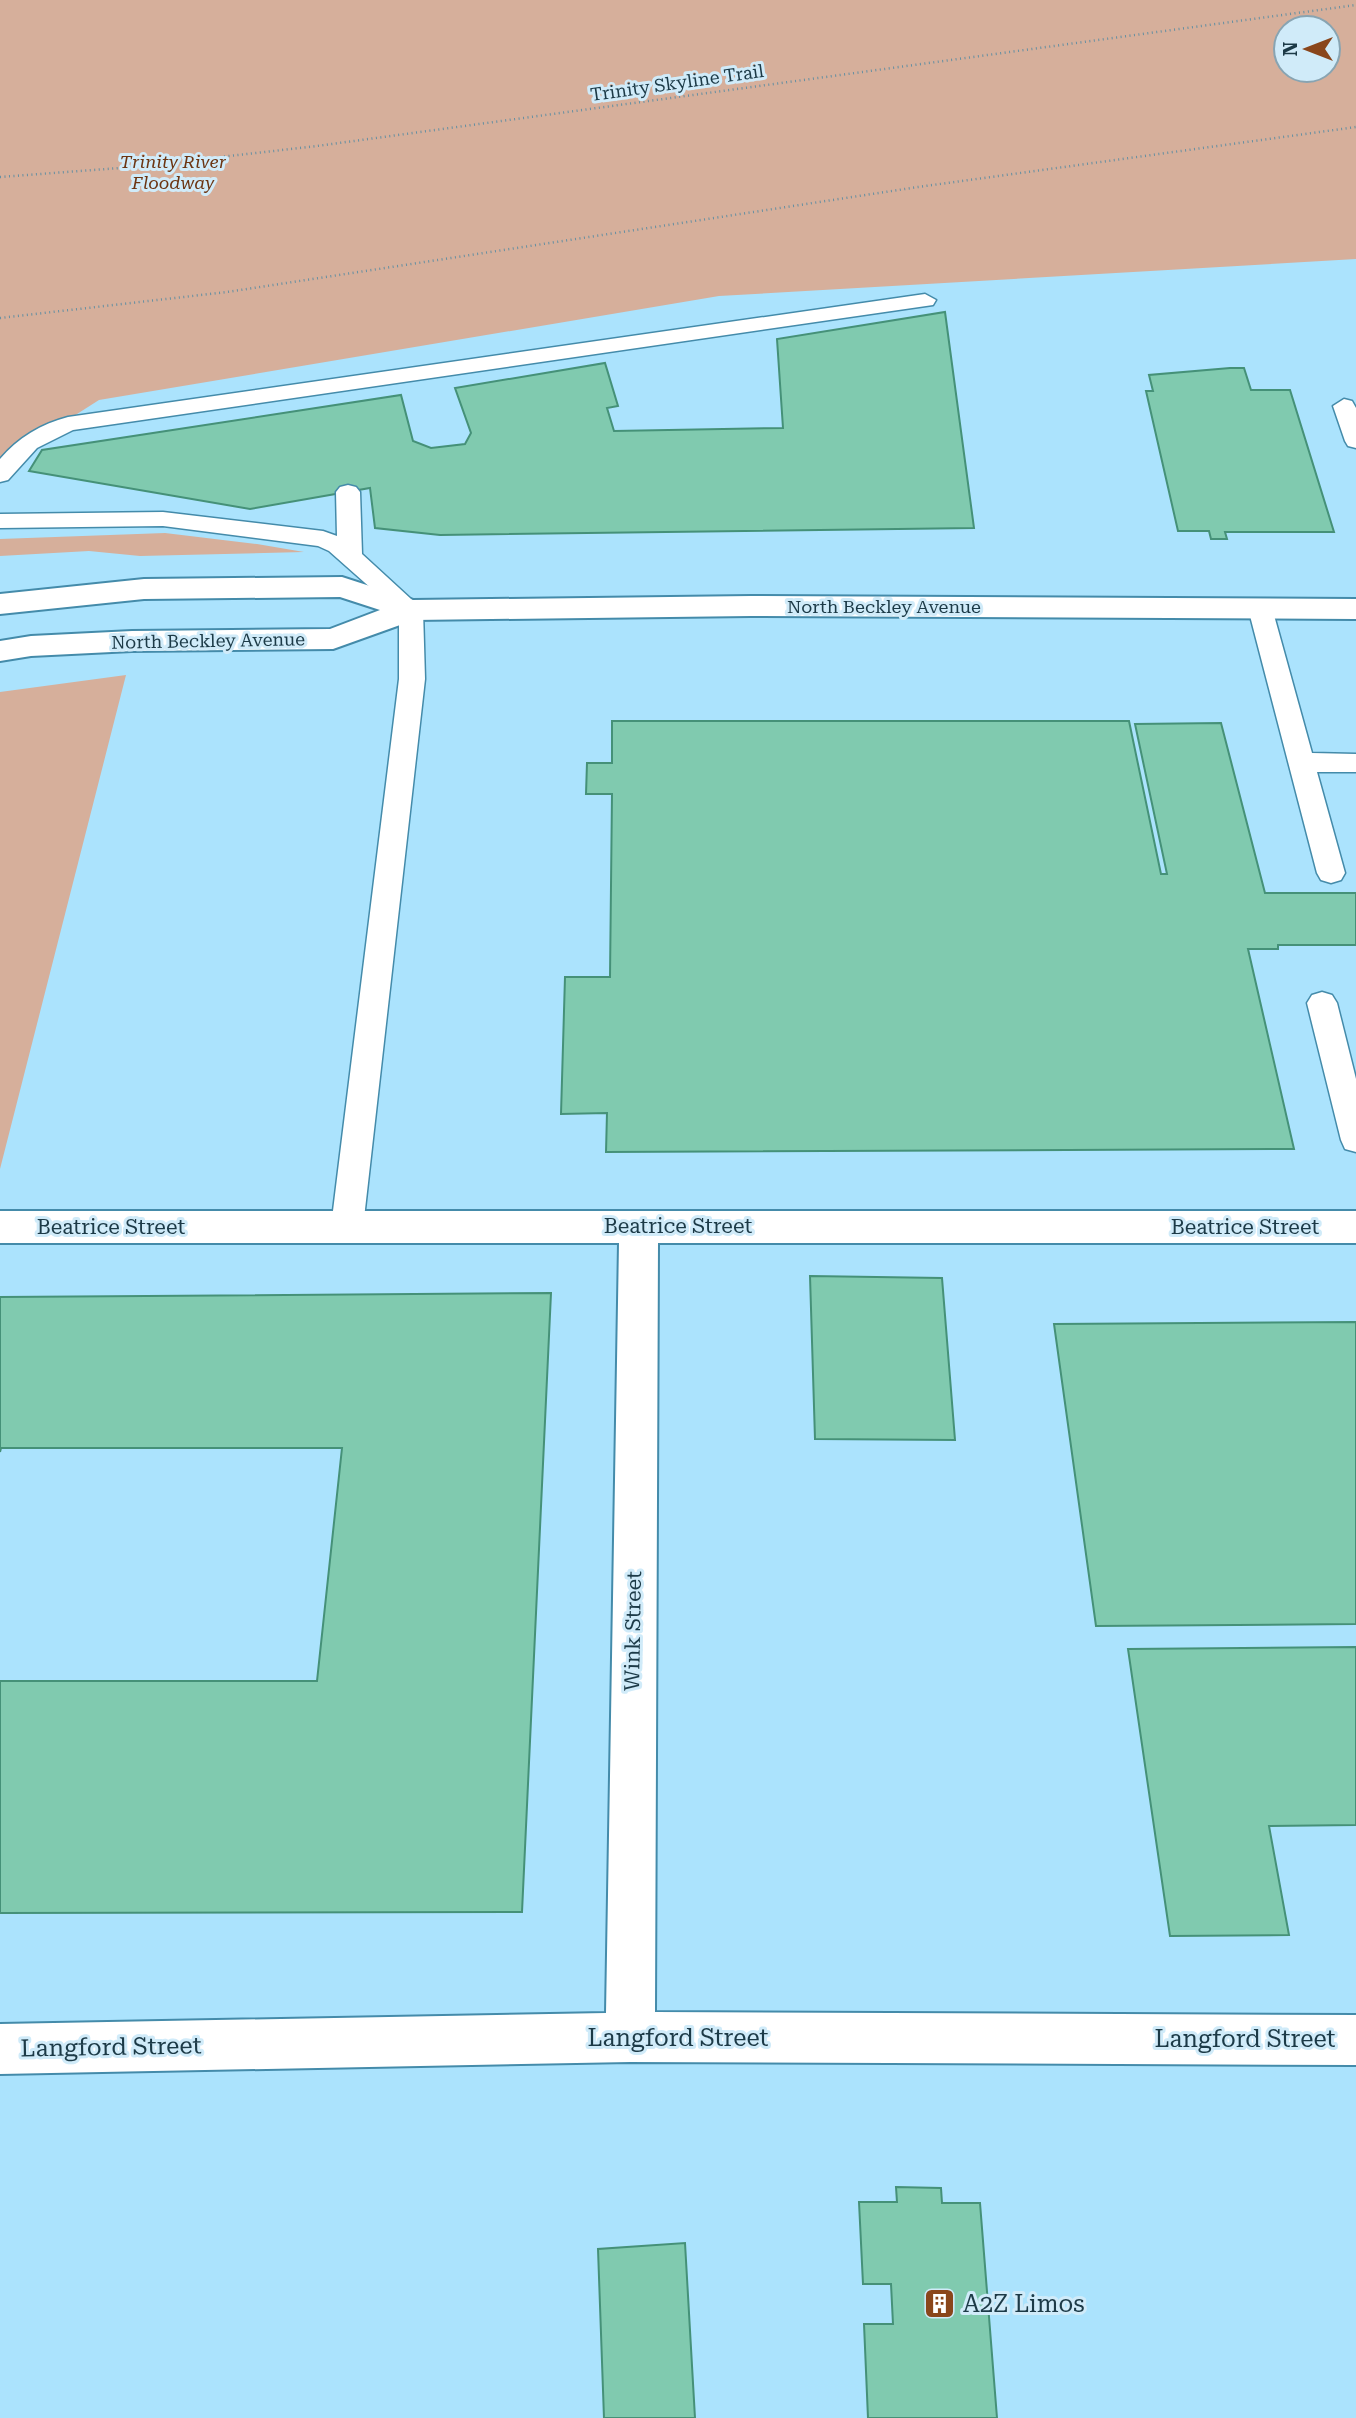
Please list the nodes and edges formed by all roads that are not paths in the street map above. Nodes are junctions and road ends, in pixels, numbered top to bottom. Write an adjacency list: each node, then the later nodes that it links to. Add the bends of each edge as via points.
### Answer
1 (925, 300): 4 (lane, via 322,397 68,424 34,437)
2 (1344, 406): 3 (lane)
3 (1356, 441)
4 (0, 475)
5 (348, 492): 7 (lane)
6 (0, 521): 7 (lane, via 200,522 323,539)
7 (350, 559): 11 (lane)
8 (0, 604): 11 (street, North Beckley Avenue, via 144,589 342,587)
9 (1260, 608): 10 (street, North Beckley Avenue); 11 (street, North Beckley Avenue); 13 (lane)
10 (1356, 609)
11 (411, 610): 12 (street, North Beckley Avenue, via 333,639 131,641); 20 (lane, via 412,680)
12 (0, 651)
13 (1301, 762): 14 (lane); 15 (lane)
14 (1356, 763)
15 (1331, 873)
16 (1322, 1003): 17 (lane)
17 (1356, 1140)
18 (639, 1226): 20 (street, Beatrice Street); 21 (street, Beatrice Street); 22 (street, Wink Street)
19 (0, 1227): 20 (street, Beatrice Street)
20 (347, 1227)
21 (1356, 1227)
22 (630, 2037): 23 (street, Langford Street); 24 (street, Langford Street)
23 (1356, 2040)
24 (0, 2049)

